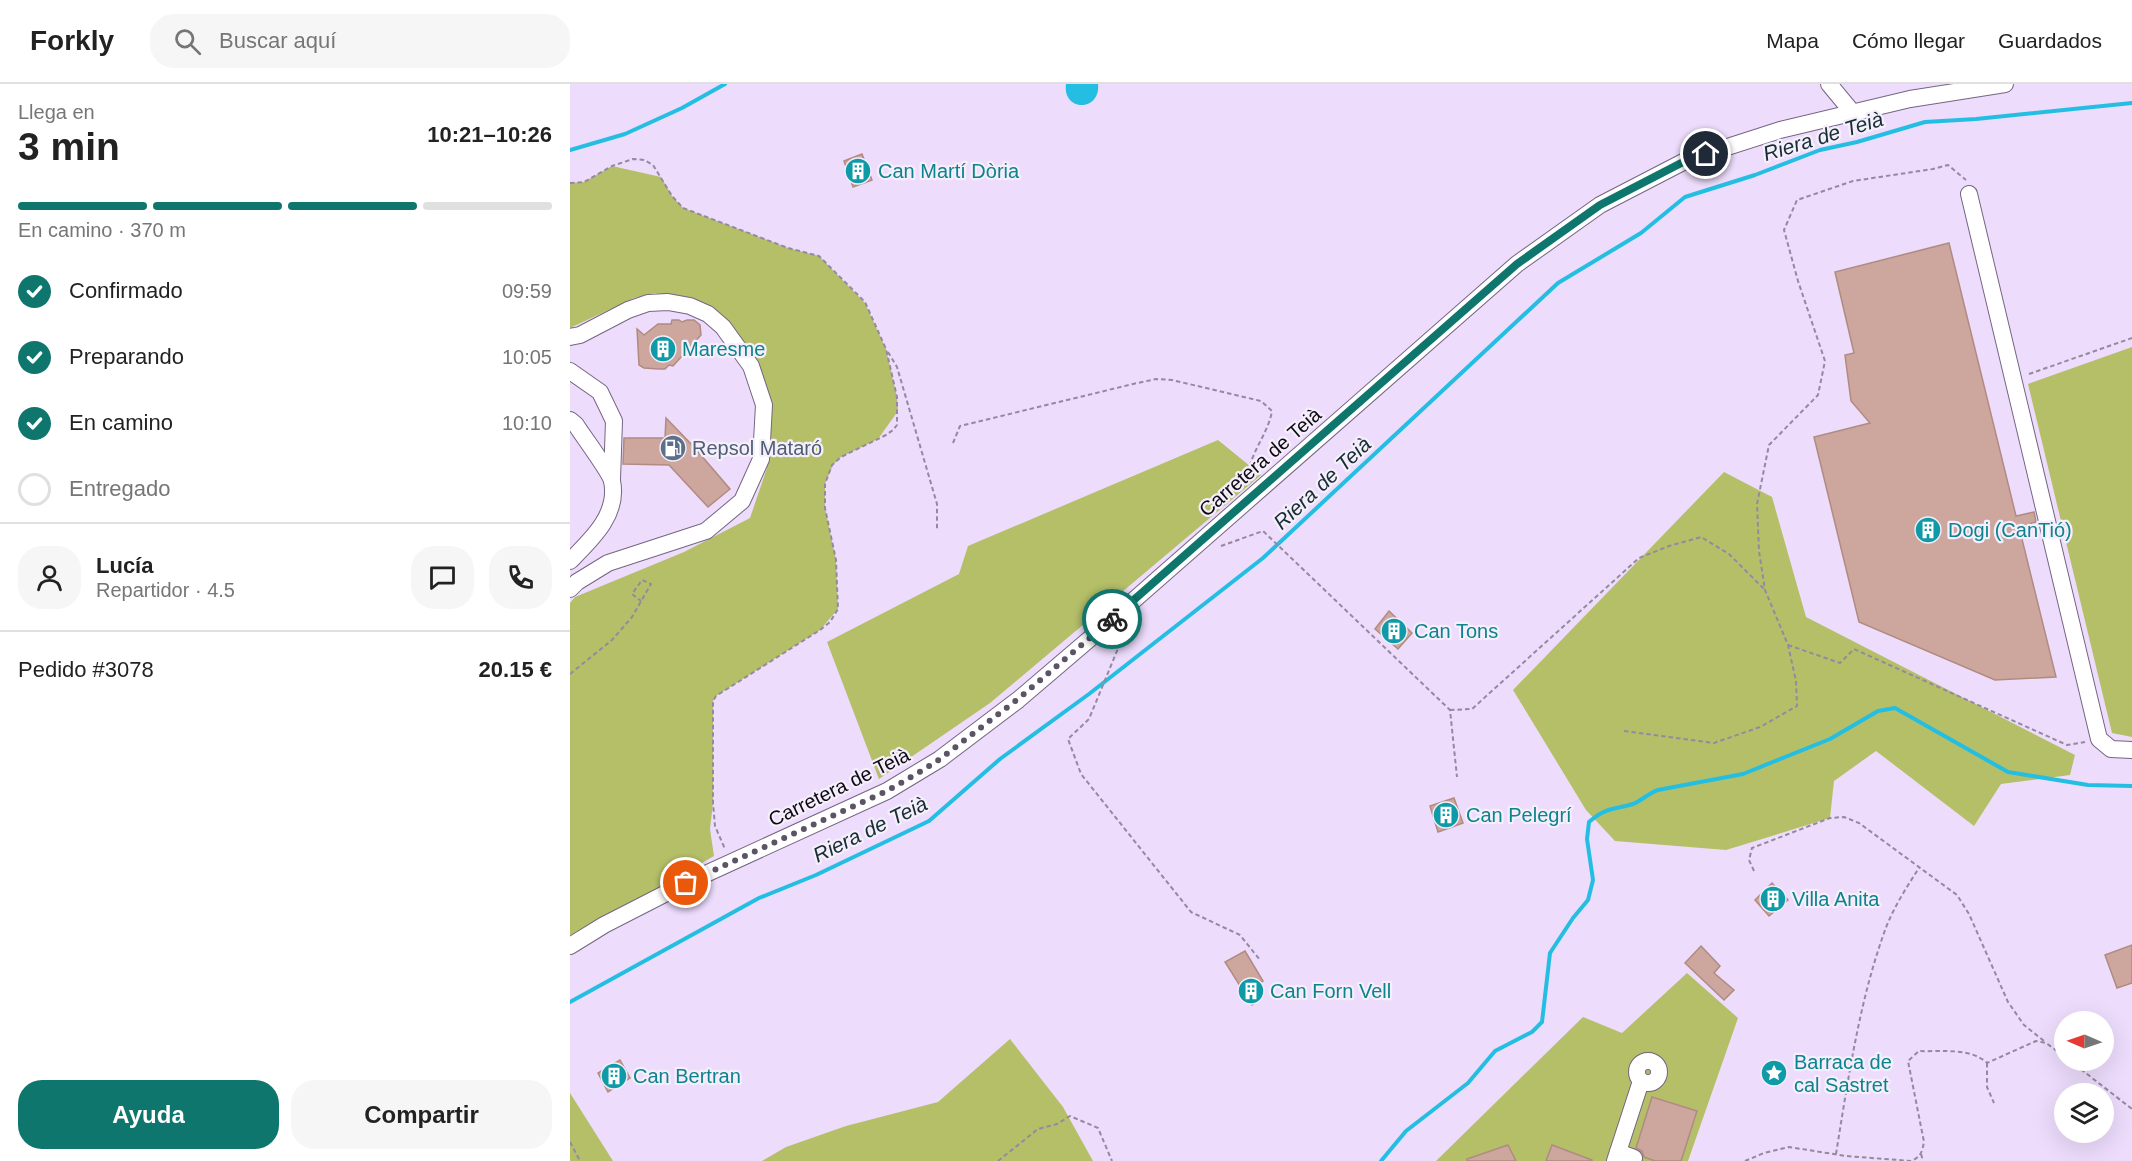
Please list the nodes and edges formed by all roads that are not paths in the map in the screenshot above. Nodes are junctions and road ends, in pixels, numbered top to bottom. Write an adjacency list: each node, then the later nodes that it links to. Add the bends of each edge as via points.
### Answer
1 (1829, 84): 3 (street)
2 (2001, 84): 3 (street, Carretera de Teià)
3 (1853, 112): 12 (street, Carretera de Teià, via 1687,160 1600,205 1517,264 1018,699 940,759 887,791 686,883)
4 (1969, 195): 11 (street, via 2099,739 2111,749)
5 (570, 338): 10 (street, via 648,303 690,306 723,327 751,366 764,405 761,459 742,501 706,531 608,563)
6 (570, 370): 8 (street, via 600,392 614,421)
7 (570, 420): 8 (street)
8 (612, 479): 9 (street, via 612,507 595,536)
9 (570, 561)
10 (570, 589)
11 (2132, 750)
12 (570, 946)
13 (1641, 1081): 14 (street)
14 (1616, 1157): 15 (street)
15 (1634, 1158)

